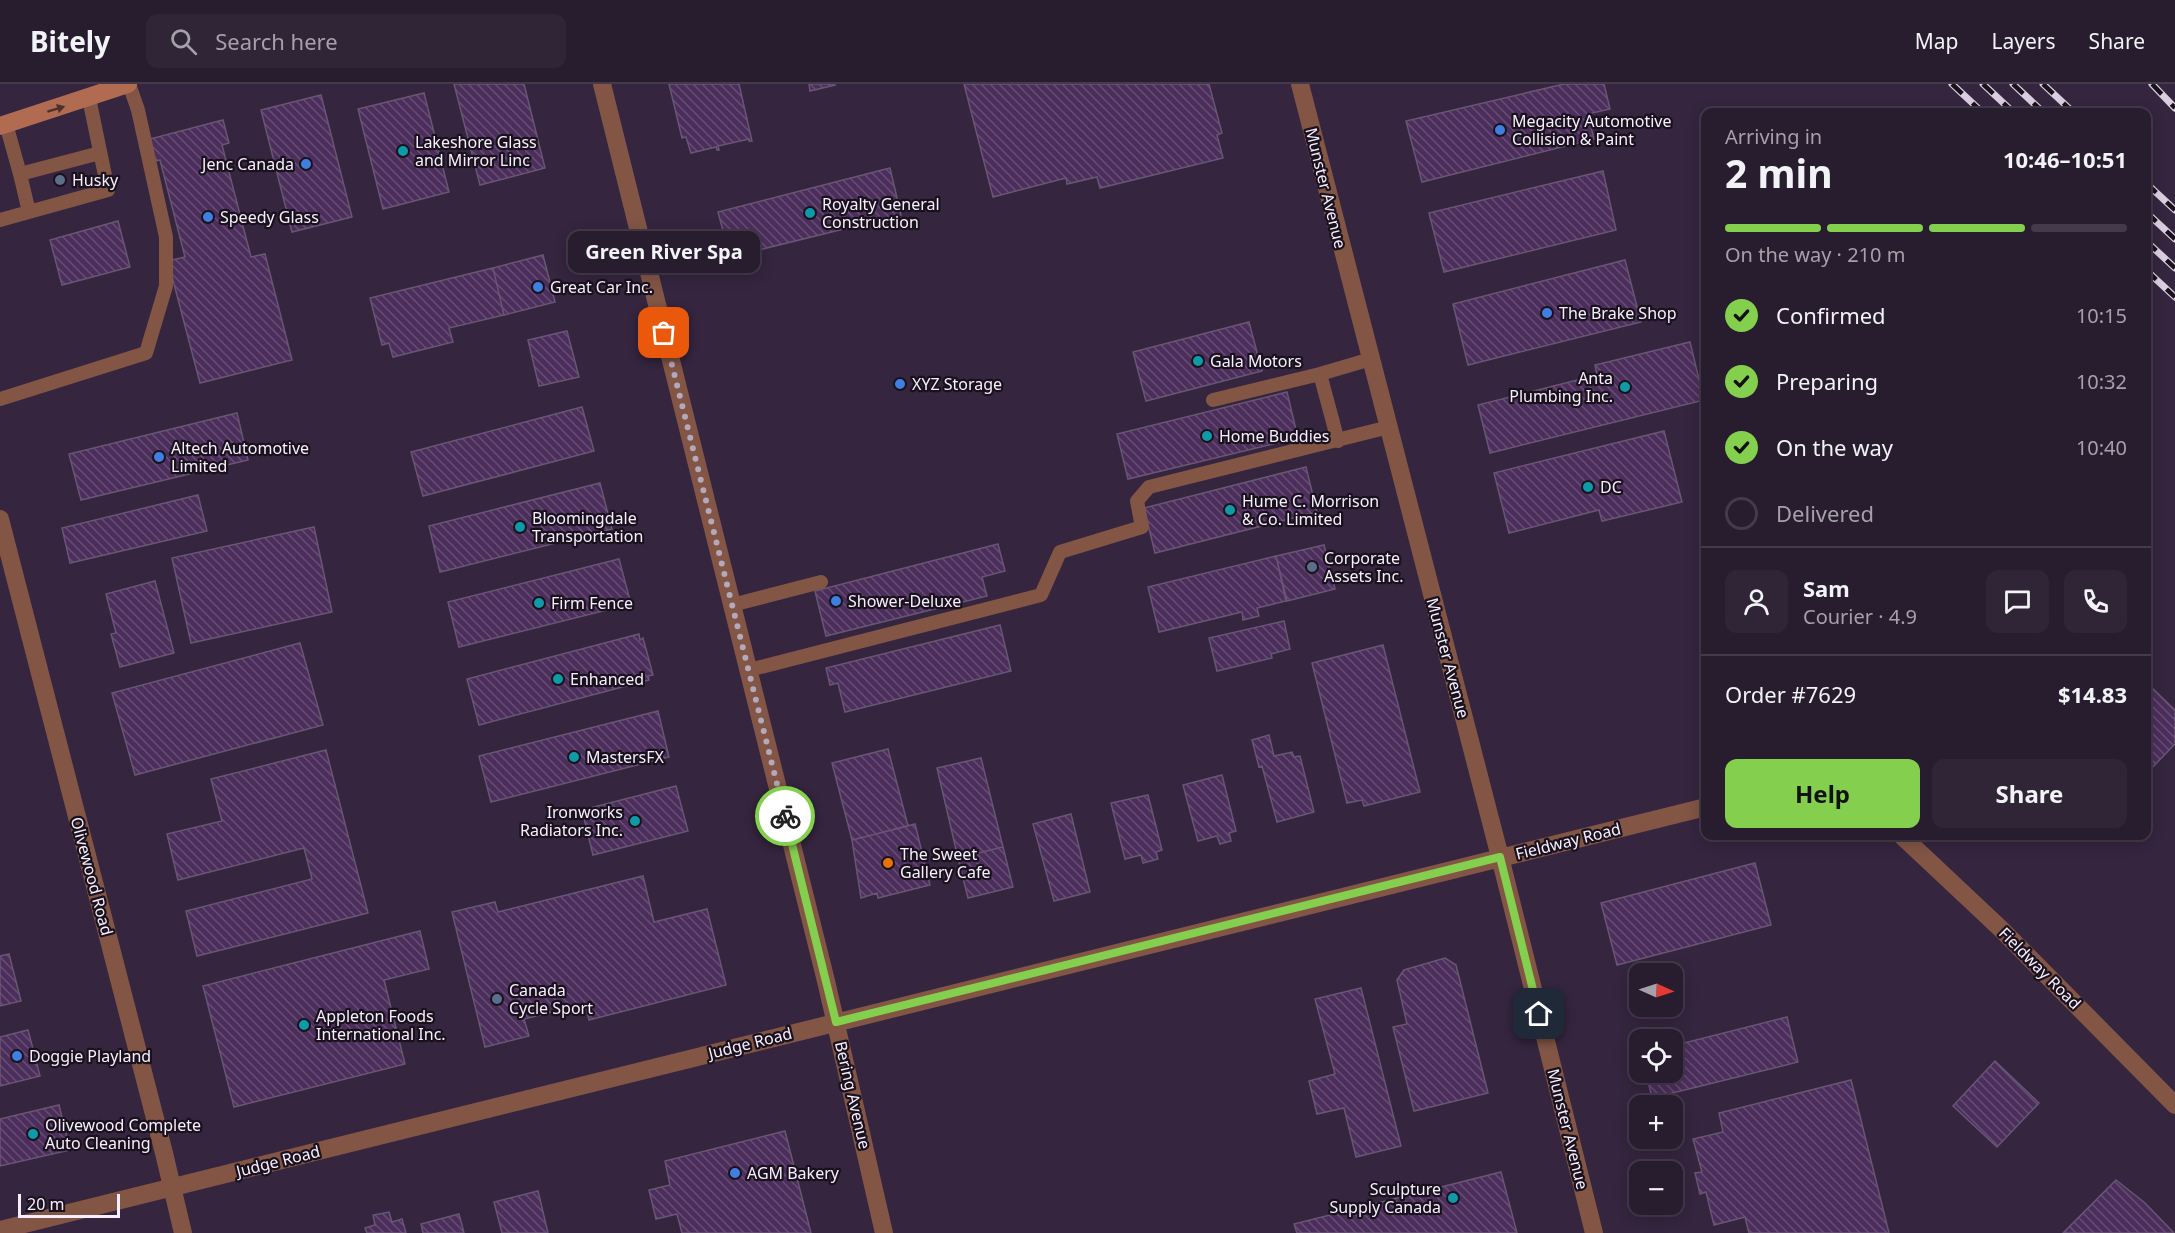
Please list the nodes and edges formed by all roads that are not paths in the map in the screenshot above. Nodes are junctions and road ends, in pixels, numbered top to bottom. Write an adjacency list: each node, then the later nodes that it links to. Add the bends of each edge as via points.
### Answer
1 (128, 84): 4 (main road); 12 (lane, via 138,110 166,237 166,286 146,353)
2 (602, 84): 18 (street, Bering Avenue)
3 (1300, 84): 10 (street, Munster Avenue)
4 (88, 98): 5 (main road, one-way to 4); 6 (lane)
5 (3, 125): 7 (lane)
6 (100, 153): 7 (lane); 8 (lane, via 108,190)
7 (20, 174): 8 (lane)
8 (29, 212): 9 (lane)
9 (0, 220)
10 (1371, 359): 11 (lane); 14 (street, Munster Avenue)
11 (1320, 374): 13 (lane); 15 (lane)
12 (0, 399)
13 (1213, 400)
14 (1389, 427): 15 (lane); 22 (street, Munster Avenue)
15 (1338, 441): 19 (lane, via 1149,487 1137,501 1142,527 1060,552 1041,595)
16 (0, 519): 25 (street, Olivewood Road)
17 (821, 582): 18 (lane)
18 (732, 605): 19 (street, Bering Avenue)
19 (749, 670): 23 (street, Bering Avenue)
20 (1701, 808): 22 (street, Fieldway Road)
21 (1906, 840): 24 (street, Fieldway Road, via 2001,929)
22 (1500, 857): 23 (street, Judge Road); 29 (street, Munster Avenue)
23 (836, 1022): 25 (street, Judge Road); 28 (street, Bering Avenue)
24 (2175, 1105)
25 (172, 1188): 26 (street, Judge Road); 27 (street, Olivewood Road)
26 (0, 1230)
27 (183, 1233)
28 (884, 1233)
29 (1594, 1233)

